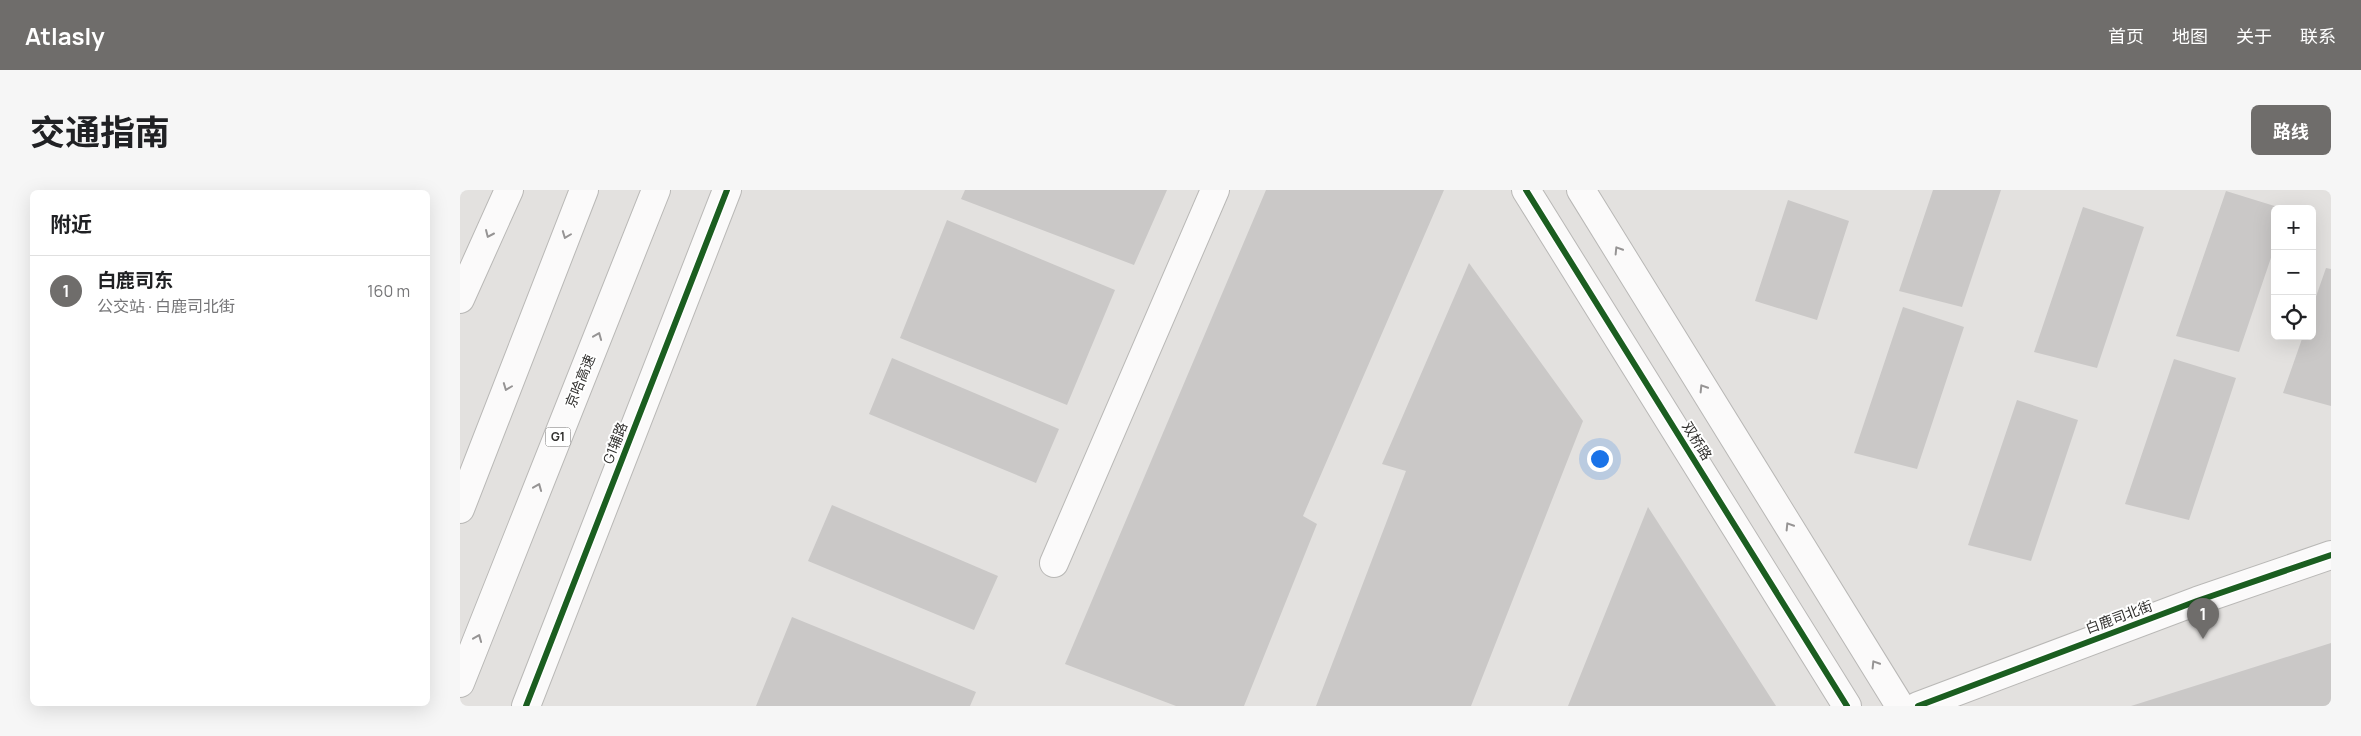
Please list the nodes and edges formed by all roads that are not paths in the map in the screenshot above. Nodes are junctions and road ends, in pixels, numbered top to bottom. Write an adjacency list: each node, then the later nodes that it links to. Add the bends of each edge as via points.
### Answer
1 (509, 190): 8 (main road, one-way to 8)
2 (584, 190): 9 (main road, one-way to 9)
3 (656, 190): 12 (main road, 京哈高速 / G1, one-way to 3)
4 (726, 190): 13 (main road, G1辅路)
5 (1215, 190): 11 (main road)
6 (1526, 190): 14 (main road, 双桥路)
7 (1581, 190): 15 (main road, one-way to 7)
8 (460, 300)
9 (460, 509)
10 (2331, 555): 16 (main road, 白鹿司北街)
11 (1054, 563)
12 (460, 683)
13 (526, 706)
14 (1847, 706)
15 (1900, 706)
16 (1918, 706)

